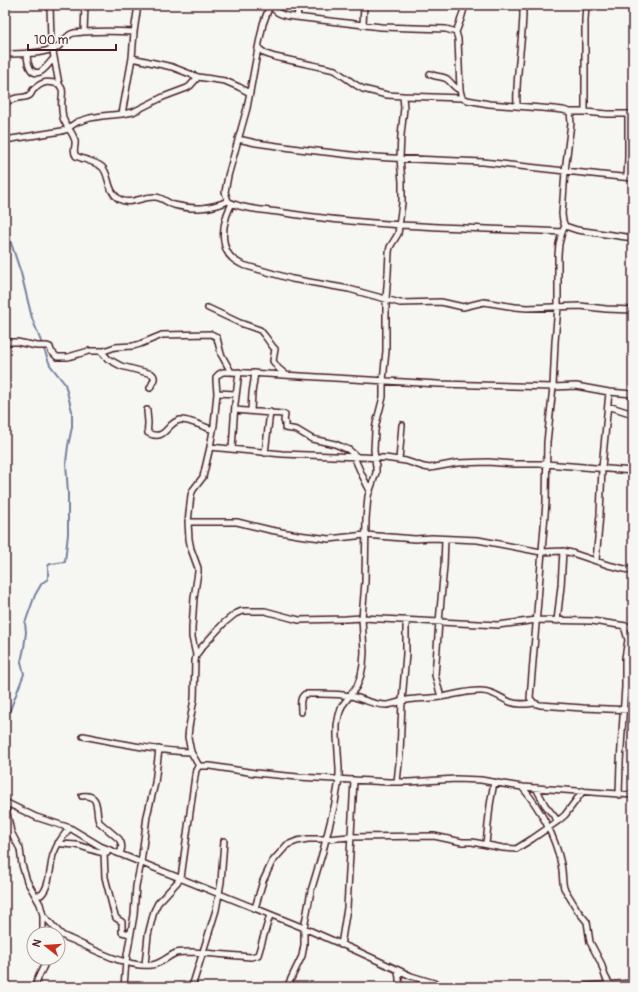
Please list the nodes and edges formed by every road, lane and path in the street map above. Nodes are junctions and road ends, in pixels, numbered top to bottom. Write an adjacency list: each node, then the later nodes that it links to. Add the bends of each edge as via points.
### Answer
1 (50, 5): 16 (street)
2 (85, 5): 12 (street)
3 (138, 5): 13 (street)
4 (271, 5): 10 (street, via 278,13); 15 (street, via 263,24)
5 (299, 5): 10 (street)
6 (364, 5): 11 (street)
7 (465, 5): 14 (street)
8 (523, 5): 29 (street)
9 (586, 5): 31 (street)
10 (297, 17): 11 (street)
11 (363, 25): 14 (street, via 446,29)
12 (84, 32): 13 (street); 16 (street, via 70,34 60,46)
13 (134, 32): 20 (street)
14 (456, 32): 24 (street)
15 (258, 48): 25 (street); 26 (street, via 275,57 335,70 356,85 372,92)
16 (52, 49): 17 (street); 19 (street)
17 (27, 53): 18 (street); 19 (street, via 27,63 37,72 41,72)
18 (5, 54)
19 (54, 58): 23 (street)
20 (132, 58): 22 (street, via 172,67); 32 (street)
21 (430, 74): 24 (street, via 442,77)
22 (198, 77): 25 (street, via 225,81); 32 (street, via 187,88 133,112)
23 (59, 84): 28 (street, via 43,82 27,97); 34 (street, via 63,90 62,114)
24 (460, 90): 27 (street)
25 (250, 93): 35 (street)
26 (403, 96): 27 (street); 37 (street)
27 (462, 98): 29 (street)
28 (5, 102)
29 (517, 106): 30 (street)
30 (570, 112): 31 (street); 38 (street)
31 (585, 112): 33 (street)
32 (122, 114): 34 (street, via 90,118)
33 (631, 114): 39 (street)
34 (67, 128): 36 (street); 41 (street, via 74,139 74,155 102,167 111,190 122,201 133,202 154,197 173,205 200,209)
35 (238, 139): 37 (street, via 299,149); 41 (street, via 225,192)
36 (5, 140)
37 (400, 158): 38 (street, via 467,161); 42 (street)
38 (565, 171): 39 (street); 43 (street, via 562,214)
39 (627, 177): 40 (street)
40 (633, 178)
41 (230, 202): 42 (street, via 298,215); 46 (street, via 225,219 224,243 230,257 236,262 303,282 336,286)
42 (400, 224): 44 (street); 46 (street, via 389,252)
43 (565, 226): 44 (street); 45 (street)
44 (562, 232): 47 (street, via 558,255)
45 (633, 238)
46 (386, 299): 47 (street, via 400,303 441,302 464,307 484,302 515,307); 56 (street)
47 (558, 307): 49 (street); 57 (street)
48 (208, 308): 55 (street, via 260,330 276,349 273,361)
49 (633, 310)
50 (5, 342): 51 (street, via 49,346 54,355 60,358 68,358 90,350)
51 (101, 351): 52 (street, via 133,346 162,334 211,334 216,336 221,354); 58 (street, via 108,359 121,366 152,374 155,378)
52 (231, 372): 53 (street); 60 (street, via 224,372 216,377)
53 (239, 372): 54 (street); 61 (street)
54 (255, 373): 55 (street); 66 (street)
55 (285, 374): 56 (street)
56 (383, 381): 57 (street); 75 (street, via 383,397 375,431)
57 (553, 387): 59 (street, via 576,386); 77 (street)
58 (150, 388)
59 (609, 392): 62 (street); 63 (street)
60 (217, 393): 61 (street); 70 (street)
61 (236, 394): 65 (street)
62 (633, 394)
63 (608, 406): 68 (street); 78 (street)
64 (147, 410): 70 (street, via 147,430 151,434 161,434 172,423 181,420)
65 (235, 410): 66 (street); 72 (street)
66 (251, 411): 67 (street)
67 (270, 412): 73 (street); 74 (street, via 285,415 285,428 297,430 312,439 339,445)
68 (633, 414)
69 (402, 425): 76 (street)
70 (213, 430): 71 (street)
71 (210, 447): 72 (street); 81 (street, via 203,478 192,493)
72 (232, 449): 73 (street)
73 (265, 453): 74 (street)
74 (356, 457): 75 (street); 80 (street)
75 (375, 457): 76 (street); 80 (street, via 376,473)
76 (399, 460): 77 (street, via 430,468 473,462)
77 (546, 464): 78 (street); 85 (street, via 546,502)
78 (602, 468): 79 (street); 86 (street)
79 (633, 471)
80 (370, 491): 82 (street, via 367,501)
81 (188, 522): 82 (street, via 237,522 329,539); 95 (street, via 191,549 198,568 192,628)
82 (366, 535): 83 (street); 88 (street)
83 (445, 539): 85 (street, via 489,541); 92 (street)
84 (563, 551): 85 (street); 86 (street); 91 (street)
85 (541, 552): 90 (street)
86 (596, 561): 87 (street)
87 (633, 571)
88 (362, 618): 89 (street); 95 (street, via 299,620 265,611 242,611 224,623); 96 (street, via 363,665 357,686)
89 (406, 620): 92 (street); 98 (street)
90 (537, 620): 91 (street); 92 (street, via 498,625); 99 (street, via 530,688 530,698)
91 (557, 621): 93 (street, via 592,621)
92 (439, 622): 97 (street, via 435,675)
93 (624, 626): 94 (street); 100 (street, via 628,640)
94 (633, 627)
95 (196, 656): 105 (street, via 194,699 188,737)
96 (350, 696): 98 (street, via 379,704); 102 (street, via 305,694 301,698); 107 (street, via 342,706 339,716)
97 (441, 697): 98 (street); 99 (street, via 488,691 510,702)
98 (402, 701): 109 (street, via 401,750)
99 (534, 703): 100 (street)
100 (624, 710): 101 (street); 114 (street)
101 (633, 710)
102 (301, 712)
103 (83, 736): 104 (street)
104 (159, 749): 105 (street); 128 (street)
105 (191, 752): 106 (street)
106 (199, 766): 107 (street); 129 (street, via 195,776)
107 (339, 780): 108 (street); 122 (street)
108 (354, 780): 109 (street); 121 (street)
109 (397, 782): 110 (street, via 456,778)
110 (494, 782): 111 (street); 125 (street)
111 (522, 787): 112 (street); 120 (street)
112 (536, 788): 113 (street); 118 (street)
113 (583, 791): 114 (street); 118 (street)
114 (619, 795): 115 (street)
115 (633, 795)
116 (82, 796): 127 (street, via 89,796 95,800 99,822 121,842 122,846)
117 (5, 803): 119 (street); 131 (street, via 11,832 20,849 26,877)
118 (558, 821): 120 (street)
119 (70, 828): 124 (street); 127 (street)
120 (548, 828): 125 (street, via 516,849); 145 (street, via 559,855 564,888 587,922 590,942)
121 (350, 837): 122 (street); 125 (street, via 434,836); 138 (street)
122 (326, 839): 132 (street, via 308,839 287,845 269,868); 136 (street)
123 (224, 841): 130 (street)
124 (58, 843): 126 (street); 131 (street, via 52,855 44,892)
125 (486, 844)
126 (104, 853): 127 (street); 137 (street, via 105,877 114,913 122,922 122,932)
127 (117, 853): 128 (street)
128 (142, 863): 129 (street); 137 (street, via 136,886)
129 (181, 878): 130 (street); 141 (street, via 154,911)
130 (219, 894): 132 (street); 139 (street)
131 (36, 895): 133 (street)
132 (255, 908): 134 (street)
133 (43, 915): 135 (street); 140 (street, via 62,935 97,952)
134 (270, 915): 136 (street); 139 (street, via 258,955 251,957)
135 (43, 926)
136 (304, 928): 138 (street); 149 (street, via 302,956)
137 (130, 934): 140 (street)
138 (341, 944): 143 (street)
139 (203, 954): 141 (street, via 177,953 153,965); 148 (street)
140 (126, 961): 141 (street); 147 (street)
141 (145, 965)
142 (44, 966): 146 (street)
143 (398, 971): 150 (street); 151 (street)
144 (633, 983): 145 (street)
145 (610, 986): 152 (street)
146 (35, 987)
147 (124, 987)
148 (192, 987)
149 (287, 987)
150 (400, 987)
151 (447, 987)
152 (568, 987)

